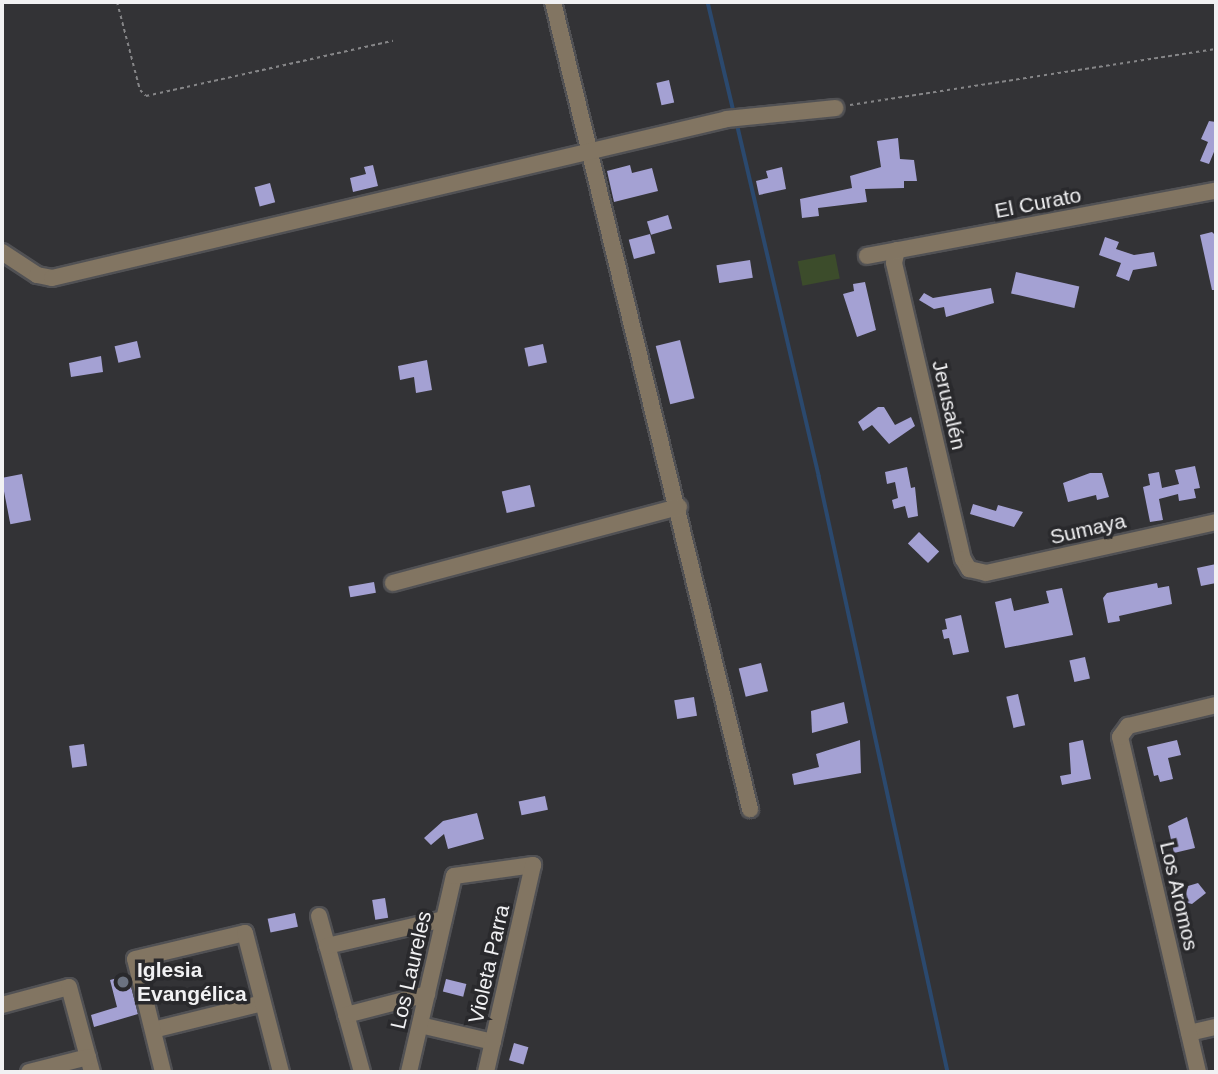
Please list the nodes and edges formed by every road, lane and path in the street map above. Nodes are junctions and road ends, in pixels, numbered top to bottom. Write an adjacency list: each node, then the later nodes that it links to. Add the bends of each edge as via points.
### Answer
1 (117, 2): 3 (path, via 140,90 146,96)
2 (553, 2): 6 (street)
3 (393, 41)
4 (1216, 49): 5 (path)
5 (835, 108): 6 (street, via 727,119)
6 (590, 149): 9 (street, via 52,278 37,275); 11 (street)
7 (1216, 191): 8 (street, El Curato)
8 (897, 250): 10 (street, El Curato); 13 (street, Jerusalén, via 894,262)
9 (2, 252)
10 (867, 256)
11 (679, 507): 14 (street); 16 (street)
12 (1216, 522): 13 (street, Sumaya, via 986,573)
13 (969, 569)
14 (393, 583)
15 (1216, 705): 28 (street, Los Aromos, via 1122,729 1120,737)
16 (750, 809)
17 (533, 864): 19 (street, Los Laureles, via 454,876); 29 (street, Violeta Parra)
18 (319, 916): 20 (street)
19 (444, 919): 20 (street); 21 (street, Los Laureles)
20 (327, 946): 24 (street)
21 (427, 994): 24 (street); 25 (street, Los Laureles)
22 (263, 1003): 27 (street); 27 (street, via 245,933 135,960); 33 (street)
23 (2, 1005): 30 (street, via 69,987)
24 (346, 1015): 34 (street)
25 (419, 1025): 29 (street); 35 (street, Los Laureles)
26 (1216, 1027): 28 (street)
27 (153, 1030): 32 (street)
28 (1189, 1033): 37 (street, Los Aromos)
29 (493, 1042): 36 (street, Violeta Parra)
30 (90, 1064): 31 (street)
31 (29, 1072)
32 (163, 1072)
33 (281, 1072)
34 (362, 1072)
35 (409, 1072)
36 (486, 1072)
37 (1198, 1072)

